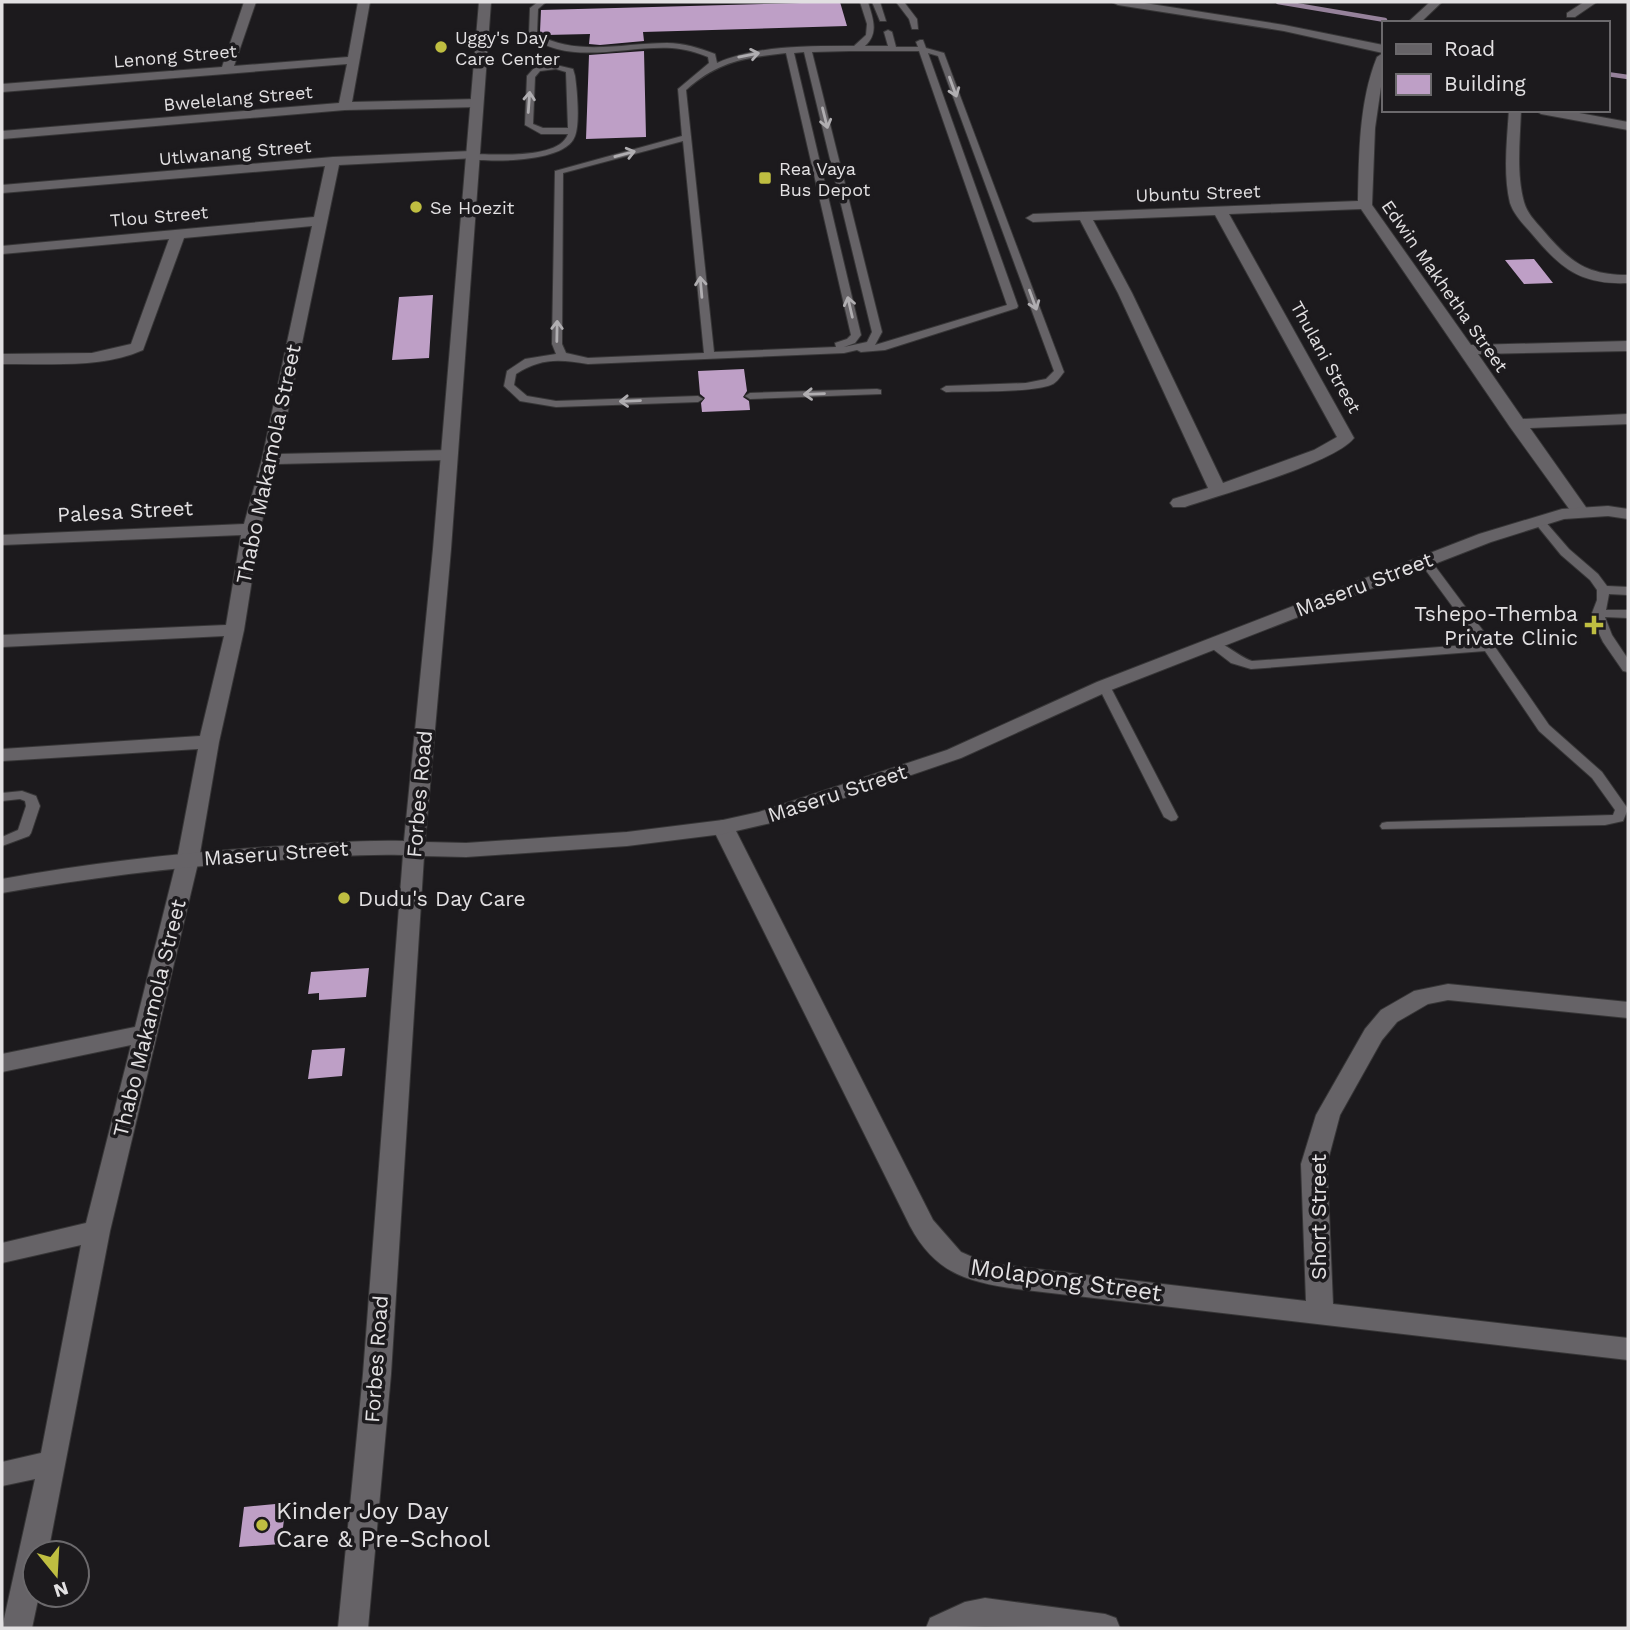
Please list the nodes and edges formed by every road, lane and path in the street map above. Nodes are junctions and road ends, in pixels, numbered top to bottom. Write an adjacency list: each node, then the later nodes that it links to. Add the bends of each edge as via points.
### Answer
1 (250, 2): 23 (street)
2 (364, 2): 22 (street)
3 (485, 2): 27 (street, Forbes Road)
4 (542, 2): 24 (lane, via 534,8 533,35 543,44 563,49 680,46 712,56)
5 (864, 2): 18 (lane, via 872,33 867,42)
6 (876, 2): 12 (lane)
7 (900, 2): 14 (lane)
8 (1118, 2): 17 (street)
9 (1436, 2): 13 (street)
10 (1591, 2): 11 (street)
11 (1571, 15)
12 (883, 19)
13 (1415, 21)
14 (915, 27)
15 (888, 32): 19 (lane)
16 (921, 45): 19 (lane); 47 (lane, via 1013,306 881,348); 52 (lane, one-way to 52, via 941,55 1059,372 1049,382 1026,386)
17 (1382, 49)
18 (852, 50): 19 (lane); 20 (lane)
19 (893, 50)
20 (808, 51): 21 (lane); 47 (lane, one-way to 47, via 877,332 871,344)
21 (790, 52): 24 (lane, one-way to 21, via 747,55); 49 (lane, one-way to 21, via 839,344 856,335)
22 (352, 60): 23 (street, Lenong Street); 28 (street)
23 (227, 69): 26 (street, Lenong Street)
24 (708, 69): 34 (lane, via 690,78 682,89)
25 (1380, 79): 38 (street, Edwin Makhetha Street, via 1365,164)
26 (2, 88)
27 (477, 103): 28 (street, Bwelelang Street); 35 (street, Forbes Road)
28 (345, 106): 33 (street, Bwelelang Street)
29 (1515, 112): 45 (street, via 1513,170 1521,211 1572,269 1603,279)
30 (1552, 112): 31 (street)
31 (1628, 126)
32 (572, 131): 32 (lane, one-way to 32, via 541,131 529,125 531,76 538,69 556,66 570,71); 35 (lane, via 566,145 550,152)
33 (2, 135)
34 (687, 137): 49 (lane, one-way to 34); 50 (lane, one-way to 34, via 557,344 559,172)
35 (471, 156): 36 (street, Utlwanang Street); 58 (street, Forbes Road)
36 (333, 161): 37 (street, Utlwanang Street); 42 (street, Thabo Makamola Street)
37 (2, 189)
38 (1364, 205): 39 (street, Ubuntu Street); 48 (street, Edwin Makhetha Street)
39 (1220, 211): 40 (street, Ubuntu Street); 60 (street, Thulani Street, via 1346,438 1329,450)
40 (1085, 217): 41 (street, Ubuntu Street); 60 (street)
41 (1033, 218)
42 (319, 221): 43 (street, Tlou Street); 59 (street, Thabo Makamola Street)
43 (178, 234): 44 (street, Tlou Street); 51 (street, via 138,347 118,355)
44 (2, 250)
45 (1628, 279)
46 (1628, 346): 48 (street)
47 (844, 350): 49 (lane)
48 (1468, 350): 57 (street, Edwin Makhetha Street)
49 (708, 352): 50 (lane)
50 (562, 356): 55 (lane, one-way to 50, via 556,404 524,399 509,386 510,373 529,362)
51 (2, 359)
52 (946, 389)
53 (877, 392): 54 (lane, one-way to 54)
54 (750, 397)
55 (698, 398)
56 (1628, 419): 57 (street)
57 (1516, 424): 62 (street, Edwin Makhetha Street)
58 (449, 455): 59 (street); 85 (street, Forbes Road)
59 (270, 459): 65 (street, Thabo Makamola Street)
60 (1217, 489): 61 (street, Thulani Street)
61 (1180, 503)
62 (1581, 513): 63 (street, Maseru Street); 64 (street, Maseru Street)
63 (1628, 513)
64 (1539, 521): 67 (street, Maseru Street); 68 (lane)
65 (251, 529): 66 (street, Palesa Street); 72 (street, Thabo Makamola Street)
66 (2, 540)
67 (1425, 561): 74 (street, Maseru Street); 75 (lane)
68 (1603, 590): 69 (lane); 70 (lane)
69 (1628, 591)
70 (1598, 613): 71 (lane); 76 (lane, via 1602,629)
71 (1628, 614)
72 (235, 630): 73 (street); 78 (street, Thabo Makamola Street)
73 (2, 641)
74 (1210, 643): 75 (lane, via 1251,665); 77 (street, Maseru Street)
75 (1489, 647): 82 (lane, via 1544,728 1612,794 1622,810 1618,818)
76 (1628, 668)
77 (1104, 687): 81 (lane); 83 (street, Maseru Street, via 954,754 764,818)
78 (209, 742): 79 (street); 86 (street, Thabo Makamola Street)
79 (2, 755)
80 (2, 797): 84 (lane, via 22,795 31,799 33,806 24,833)
81 (1171, 817)
82 (1387, 826)
83 (723, 827): 85 (street, Maseru Street, via 627,839); 93 (street, Molapong Street, via 923,1226 948,1258 966,1269 991,1274)
84 (2, 842)
85 (414, 849): 86 (street, Maseru Street, via 372,847); 98 (street, Forbes Road, via 377,1374)
86 (188, 859): 87 (street, Maseru Street); 89 (street, Thabo Makamola Street)
87 (2, 886)
88 (1628, 1010): 93 (street, Short Street, via 1448,992 1422,997 1389,1016 1373,1035 1328,1115 1314,1164)
89 (144, 1034): 90 (street); 91 (street, Thabo Makamola Street)
90 (2, 1063)
91 (97, 1231): 92 (street); 95 (street, Thabo Makamola Street)
92 (2, 1253)
93 (1320, 1313): 94 (street, Molapong Street)
94 (1628, 1349)
95 (53, 1462): 96 (street); 97 (street, Thabo Makamola Street)
96 (2, 1474)
97 (17, 1628)
98 (353, 1628)
99 (942, 1628): 100 (street, via 985,1612)
100 (1105, 1628)

